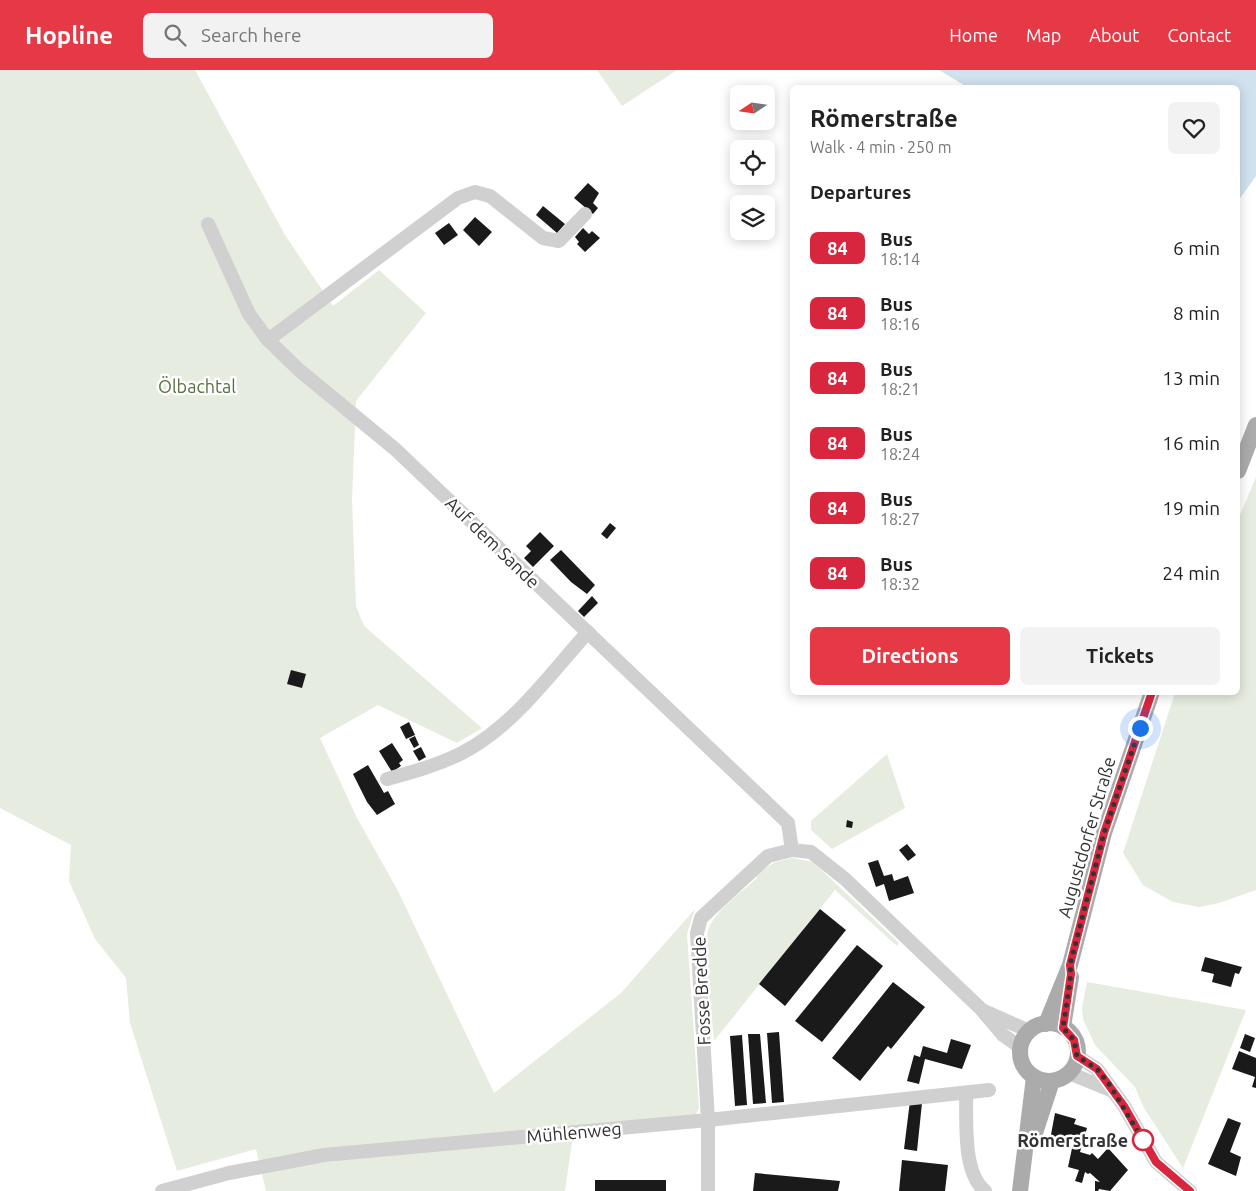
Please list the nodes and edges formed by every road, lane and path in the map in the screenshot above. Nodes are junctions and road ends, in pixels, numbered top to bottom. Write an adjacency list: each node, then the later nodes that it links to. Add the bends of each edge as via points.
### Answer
1 (585, 214): 3 (street, via 559,240 543,238 490,196 475,192 458,198)
2 (208, 224): 3 (street, Auf dem Sande, via 249,314)
3 (268, 340): 6 (street, Auf dem Sande, via 299,370 395,449)
4 (1256, 425): 5 (main road)
5 (1240, 466)
6 (588, 632): 8 (street, via 511,717 490,735 433,766); 9 (street, Auf dem Sande, via 788,823)
7 (1151, 695): 10 (main road, Augustdorfer Straße, via 1104,833)
8 (387, 779)
9 (792, 850): 11 (street, Fosse Bredde, via 811,852 845,879); 23 (street, Fosse Bredde, via 768,856 701,918 697,933)
10 (1070, 965): 12 (main road, Augustdorfer Straße); 13 (main road, Augustdorfer Straße)
11 (982, 1009): 14 (street, Fosse Bredde); 15 (street, Fosse Bredde, via 1003,1035)
12 (1046, 1024): 13 (main road); 14 (main road)
13 (1063, 1028): 16 (main road, via 1074,1040)
14 (1029, 1031): 15 (main road)
15 (1020, 1047): 18 (main road, via 1022,1064)
16 (1077, 1056): 17 (main road); 21 (street, via 1097,1069)
17 (1069, 1073): 19 (main road); 21 (street)
18 (1034, 1077): 19 (main road); 24 (main road)
19 (1052, 1081): 24 (main road)
20 (989, 1090): 22 (street, Mühlenweg)
21 (1113, 1091): 25 (street, via 1156,1162)
22 (966, 1093): 23 (street, Mühlenweg); 28 (street, via 968,1153 977,1184)
23 (708, 1120): 26 (street, Mühlenweg, via 324,1155 229,1173); 27 (street, Fosse Bredde)
24 (1023, 1170): 29 (main road)
25 (1170, 1175): 30 (street); 31 (street)
26 (162, 1191)
27 (708, 1191)
28 (985, 1191)
29 (1020, 1191)
30 (1168, 1191)
31 (1190, 1191)

